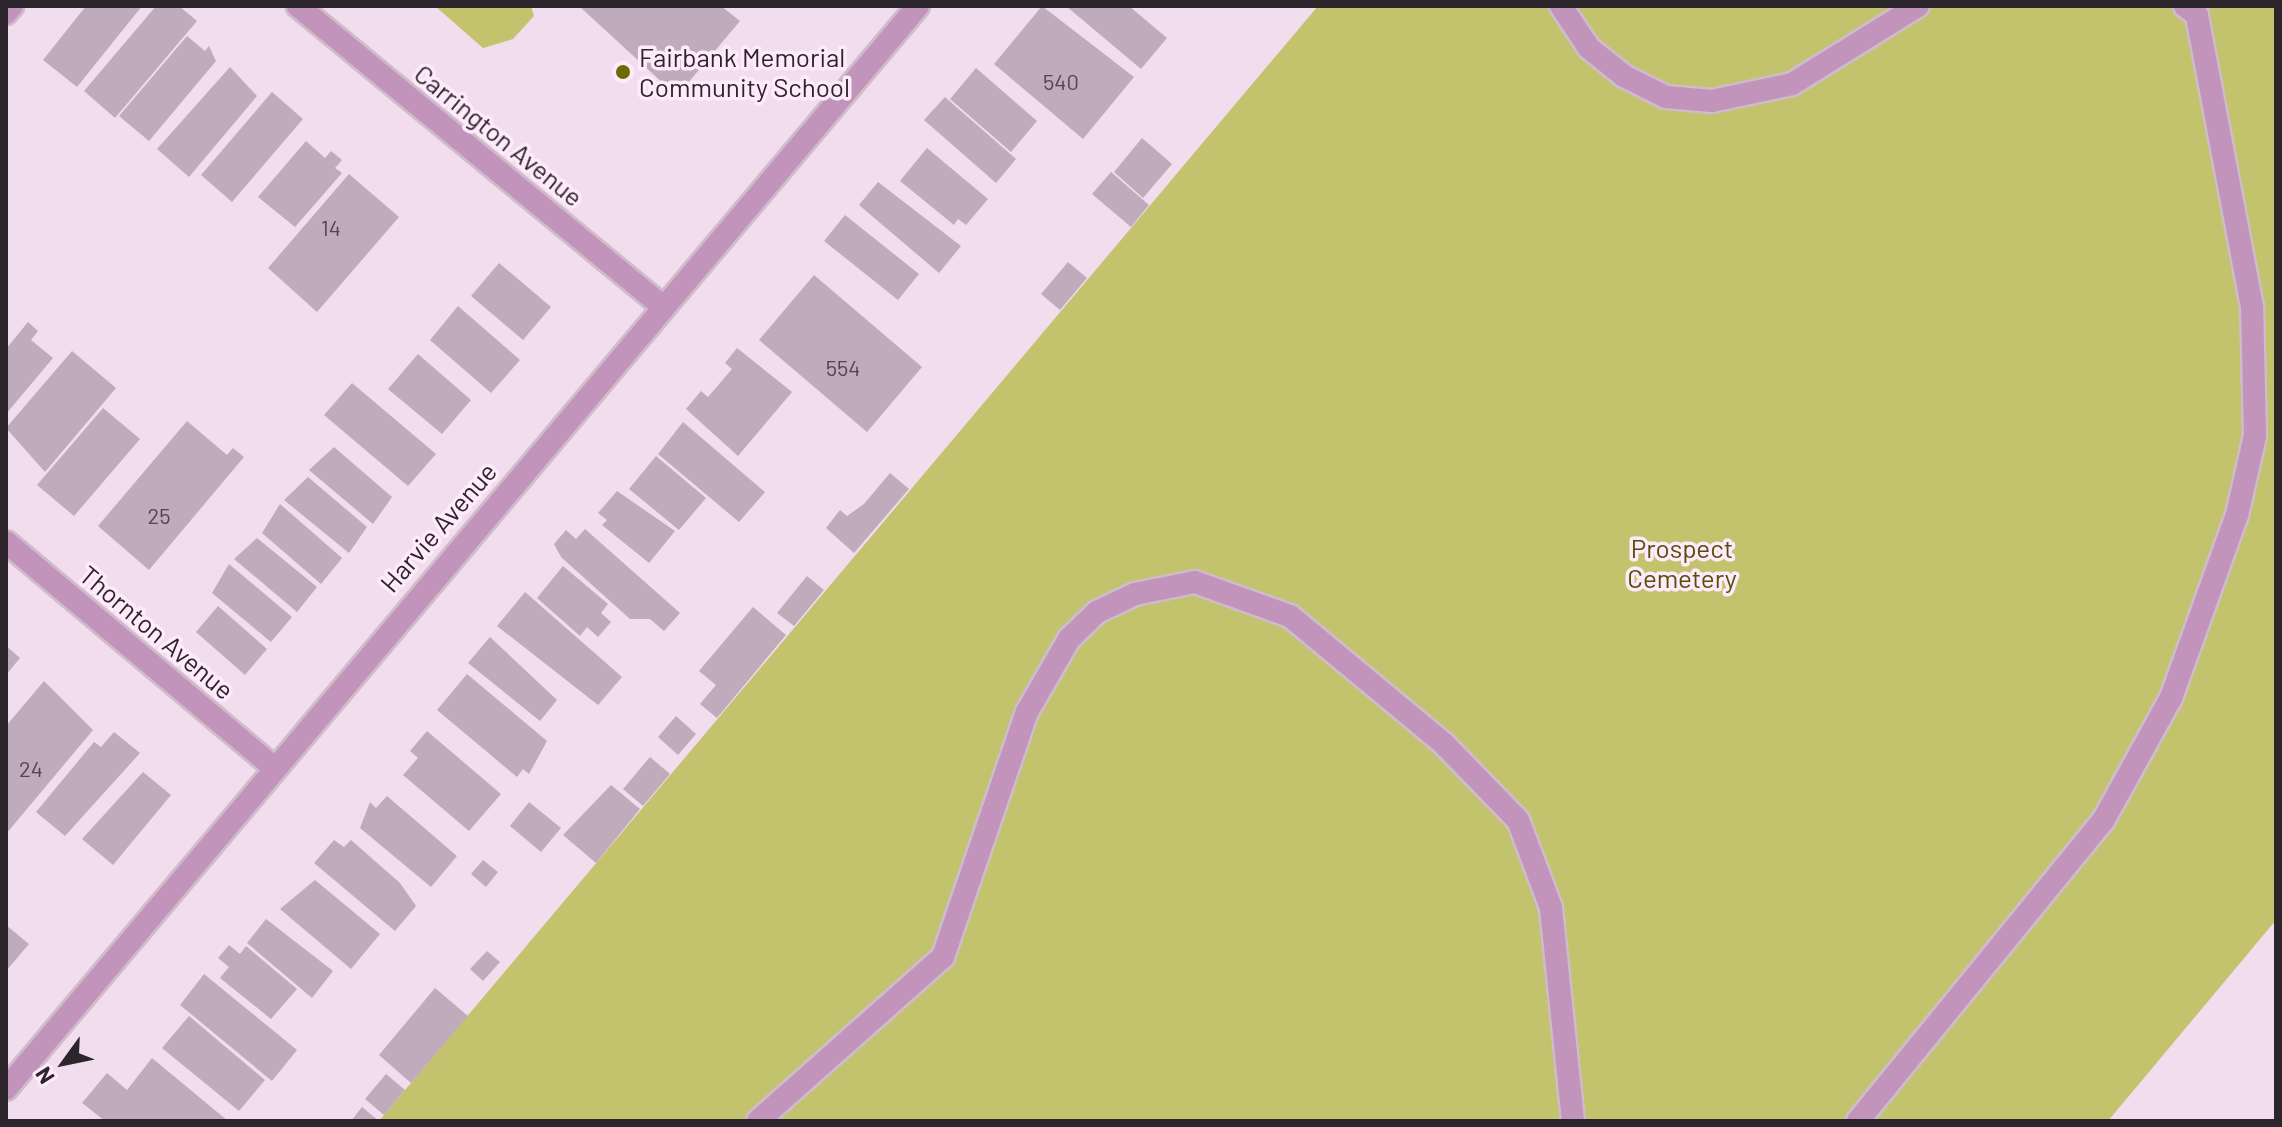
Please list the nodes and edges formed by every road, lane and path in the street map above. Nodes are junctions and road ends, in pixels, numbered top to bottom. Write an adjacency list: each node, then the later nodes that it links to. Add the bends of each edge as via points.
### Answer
1 (12, 6): 7 (street)
2 (298, 6): 8 (street, Carrington Avenue)
3 (918, 6): 8 (street, Harvie Avenue)
4 (1561, 6): 5 (street, via 1589,48 1624,76 1666,97 1712,101 1792,84)
5 (1918, 6)
6 (2196, 9): 14 (street, via 2245,255 2256,352 2255,436 2237,515 2171,698 2103,821)
7 (6, 13)
8 (663, 307): 10 (street, Harvie Avenue)
9 (6, 542): 10 (street, Thornton Avenue)
10 (272, 766): 11 (street, Harvie Avenue)
11 (6, 1089)
12 (758, 1121): 13 (street, via 943,957 1027,712 1069,639 1097,612 1135,594 1195,582 1290,616 1443,743 1518,820 1551,908)
13 (1573, 1121)
14 (1858, 1121)

